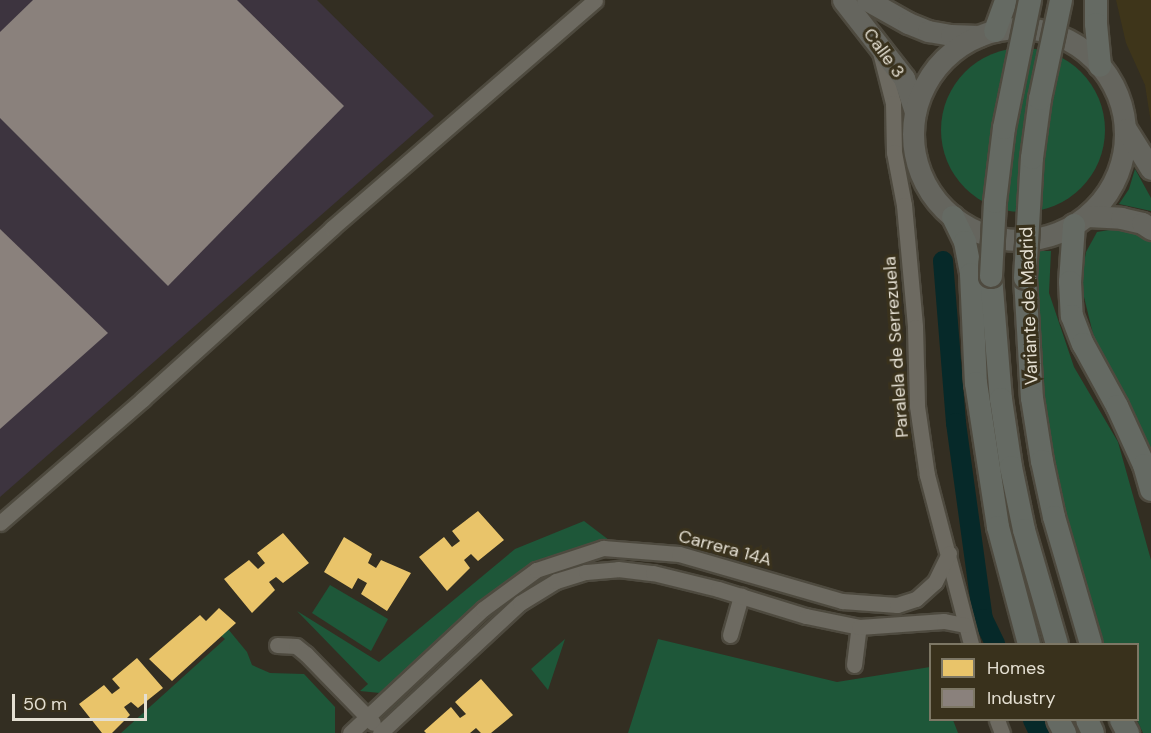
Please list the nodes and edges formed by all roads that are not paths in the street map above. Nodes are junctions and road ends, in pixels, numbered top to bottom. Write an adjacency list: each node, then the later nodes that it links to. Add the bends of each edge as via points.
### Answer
1 (596, 0): 18 (street)
2 (843, 0): 9 (main road, Calle 3)
3 (867, 0): 8 (main road, Calle 3, via 928,31)
4 (1006, 0): 8 (main road)
5 (1030, 0): 26 (main road, Variante de Madrid, bridge, via 1004,128 991,276 1011,467 1024,530)
6 (1061, 0): 27 (main road, Variante de Madrid, bridge, via 1032,158 1025,278 1032,398 1042,461)
7 (1096, 0): 10 (main road)
8 (988, 34): 10 (main road, via 1027,29 1059,36 1087,52); 11 (main road, via 957,48 938,66 924,87)
9 (878, 43): 11 (main road, Calle 3, via 904,78); 19 (street, Paralela de Serrezuela, via 893,103 894,152 907,235 915,327 916,406 927,475)
10 (1101, 66): 12 (main road, via 1114,85)
11 (915, 112): 14 (main road, via 912,134 920,174 939,205)
12 (1126, 129): 13 (main road); 15 (main road, via 1117,177 1105,198)
13 (1151, 169)
14 (953, 218): 15 (main road, via 981,233 1012,240 1045,237); 25 (main road, via 965,242 971,274 976,383 998,527)
15 (1081, 221): 16 (main road, via 1121,218); 17 (main road, via 1070,282 1072,316 1144,465)
16 (1151, 229)
17 (1151, 490)
18 (0, 523)
19 (949, 554): 21 (street, Paralela de Serrezuela); 30 (street, Carrera 14A, via 935,582 916,599 897,605 842,601 679,554 603,548 536,570 483,609)
20 (741, 596): 22 (street); 23 (street); 32 (street, via 653,573 618,569 586,572 556,581 520,603)
21 (965, 625): 22 (street, via 944,621); 24 (street, Paralela de Serrezuela)
22 (859, 627): 29 (street)
23 (730, 634)
24 (970, 643)
25 (1028, 643)
26 (1056, 643)
27 (1089, 643)
28 (277, 645): 30 (street, via 296,646)
29 (854, 665)
30 (368, 717): 31 (street, Carrera 14A); 32 (street)
31 (350, 733)
32 (381, 733)

